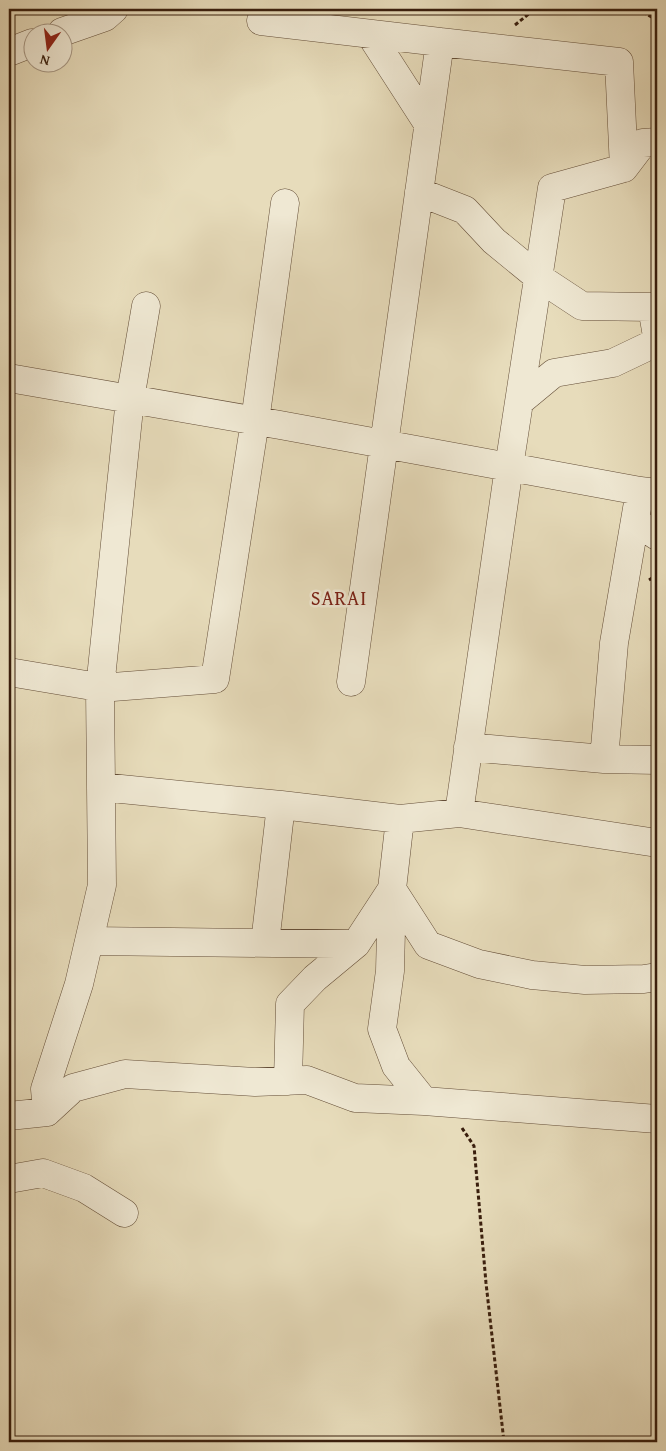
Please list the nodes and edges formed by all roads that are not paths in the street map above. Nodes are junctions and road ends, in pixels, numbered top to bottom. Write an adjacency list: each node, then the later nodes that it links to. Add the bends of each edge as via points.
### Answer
1 (114, 9): 3 (street, via 105,17)
2 (261, 22): 4 (street)
3 (72, 29)
4 (370, 34): 5 (street); 8 (street)
5 (440, 42): 8 (street); 10 (street, via 620,62)
6 (22, 47): 7 (street)
7 (9, 52)
8 (428, 124): 11 (street)
9 (657, 142): 10 (street, via 644,143)
10 (624, 168): 13 (street, via 552,188)
11 (419, 192): 13 (street, via 466,210 494,241); 21 (street)
12 (285, 203): 20 (street)
13 (538, 277): 15 (street, via 582,306 652,307); 19 (street)
14 (146, 306): 18 (street)
15 (657, 336)
16 (657, 342): 19 (street, via 613,363 554,373)
17 (9, 378): 18 (street)
18 (130, 399): 20 (street); 27 (street)
19 (519, 402): 22 (street)
20 (255, 421): 21 (street); 27 (street, via 215,679)
21 (384, 444): 22 (street); 26 (street)
22 (509, 467): 23 (street); 28 (street)
23 (649, 492): 24 (street)
24 (646, 528): 29 (street, via 614,643)
25 (9, 672): 27 (street)
26 (351, 682)
27 (96, 687): 31 (street)
28 (468, 747): 29 (street); 33 (street)
29 (604, 759): 30 (street)
30 (657, 760)
31 (101, 786): 32 (street); 37 (street, via 102,885)
32 (282, 806): 34 (street); 38 (street)
33 (459, 813): 34 (street); 35 (street)
34 (400, 819): 36 (street)
35 (657, 844)
36 (392, 889): 39 (street); 40 (street, via 428,945 479,964 532,975 585,980); 42 (street, via 390,971 382,1028 396,1066)
37 (89, 941): 38 (street); 43 (street, via 79,984 45,1089)
38 (265, 943): 39 (street)
39 (356, 944): 41 (street, via 290,1004)
40 (657, 977)
41 (288, 1081): 42 (street, via 307,1080 355,1098); 43 (street, via 125,1074 73,1088)
42 (434, 1102): 45 (street)
43 (47, 1112): 44 (street)
44 (9, 1116)
45 (657, 1119)
46 (9, 1179): 47 (street, via 44,1173 84,1188)
47 (124, 1213)

